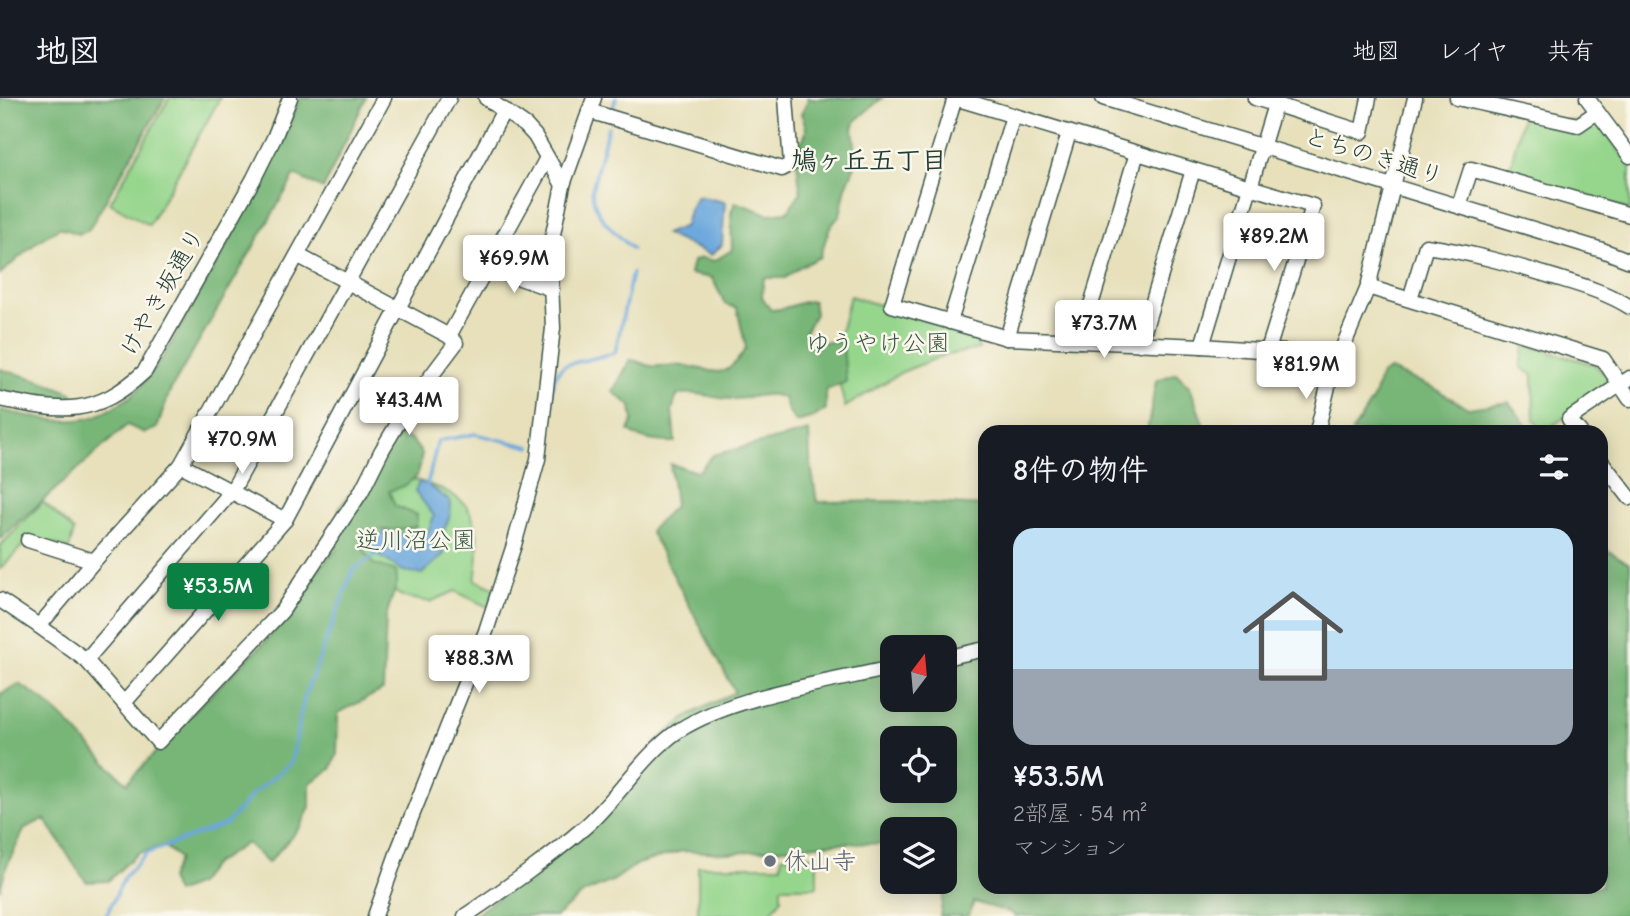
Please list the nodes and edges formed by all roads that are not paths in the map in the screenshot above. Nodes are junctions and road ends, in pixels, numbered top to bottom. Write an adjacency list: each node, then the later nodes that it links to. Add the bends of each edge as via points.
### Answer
1 (289, 98): 47 (street, けやき坂通り, via 253,180 145,370 128,387 76,409 52,410)
2 (384, 98): 29 (street)
3 (449, 98): 32 (street)
4 (486, 98): 15 (street)
5 (786, 98): 14 (street, via 791,164 782,169)
6 (955, 98): 17 (street); 38 (street, via 892,305)
7 (1104, 98): 19 (street, とちのき通り)
8 (1255, 98): 13 (street)
9 (1368, 98): 13 (street, via 1362,132)
10 (1415, 98): 25 (street)
11 (1457, 98): 16 (street, via 1578,125)
12 (1587, 98): 16 (street)
13 (1276, 101): 19 (street)
14 (592, 105): 24 (street)
15 (504, 110): 22 (street, via 535,136); 37 (street)
16 (1597, 112): 21 (street)
17 (1013, 116): 18 (street); 38 (street)
18 (1069, 133): 20 (street); 40 (street)
19 (1263, 147): 25 (street, とちのき通り); 26 (street)
20 (1137, 153): 23 (street); 41 (street)
21 (1630, 156)
22 (547, 158): 24 (street); 31 (street)
23 (1193, 170): 26 (street); 42 (street)
24 (562, 185): 34 (street, via 552,239)
25 (1393, 186): 27 (street, とちのき通り); 33 (street)
26 (1250, 187): 43 (street); 44 (street, via 1313,206)
27 (1459, 206): 28 (street, via 1471,169); 30 (street, とちのき通り)
28 (1630, 215)
29 (297, 255): 32 (street); 51 (street)
30 (1630, 261)
31 (487, 267): 34 (street); 39 (street)
32 (347, 282): 37 (street); 53 (street)
33 (1368, 287): 35 (street); 45 (street)
34 (552, 289): 65 (street, via 550,362 538,459 529,493 486,631)
35 (1410, 299): 36 (street, via 1426,246 1539,272); 46 (street, via 1603,359)
36 (1630, 307)
37 (398, 309): 39 (street); 55 (street)
38 (950, 321): 40 (street)
39 (449, 336): 64 (street, via 456,343 407,408 361,492 282,611 158,742)
40 (1007, 338): 41 (street)
41 (1080, 341): 42 (street)
42 (1140, 344): 43 (street)
43 (1202, 346): 44 (street)
44 (1268, 350): 45 (street)
45 (1338, 358): 49 (street)
46 (1625, 382): 48 (street); 50 (street, via 1569,419)
47 (0, 399)
48 (1630, 399)
49 (1319, 425)
50 (1574, 425)
51 (181, 465): 53 (street); 57 (street)
52 (1608, 470): 54 (street)
53 (232, 491): 55 (street); 62 (street)
54 (1630, 498)
55 (285, 520): 64 (street)
56 (28, 540): 57 (street)
57 (94, 561): 59 (street)
58 (0, 600): 59 (street)
59 (39, 626): 62 (street)
60 (978, 651): 61 (street)
61 (957, 655)
62 (86, 660): 64 (street)
63 (880, 671): 66 (street, via 733,706 677,731 586,826)
64 (124, 703)
65 (375, 916)
66 (465, 916)

